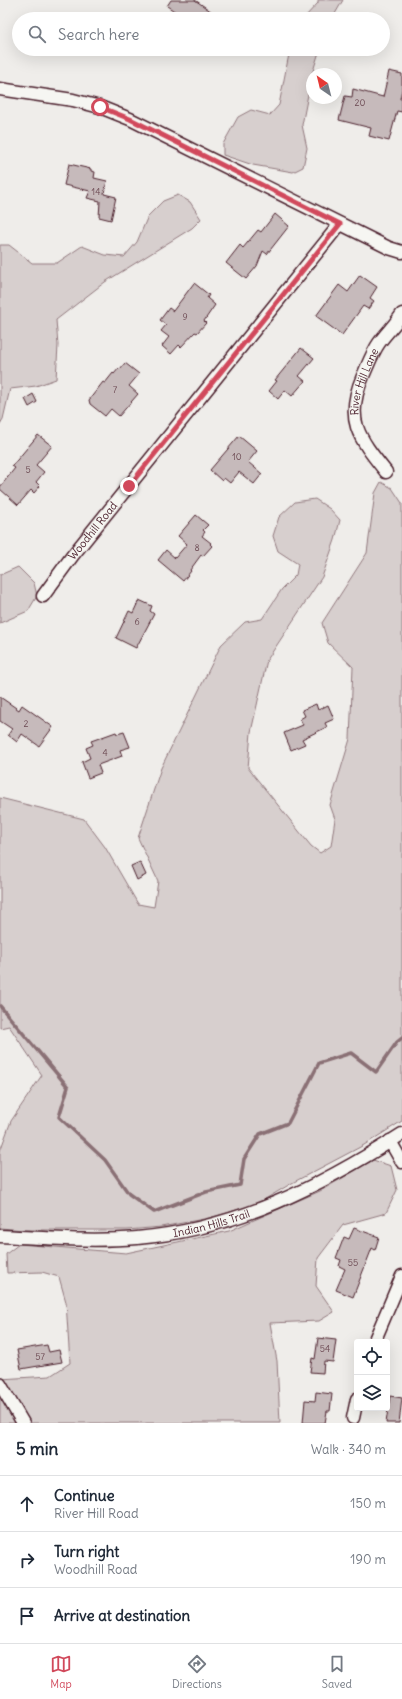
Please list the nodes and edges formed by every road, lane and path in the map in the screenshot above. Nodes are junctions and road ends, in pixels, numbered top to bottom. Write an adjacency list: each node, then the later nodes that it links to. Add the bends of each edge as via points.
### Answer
1 (0, 89): 2 (street, via 73,100 106,109)
2 (340, 224): 3 (street); 6 (street, Woodhill Road)
3 (402, 252)
4 (402, 314): 5 (street, River Hill Lane, via 369,361 354,400 356,425 372,454)
5 (386, 472)
6 (43, 596)
7 (402, 1134): 8 (street, Indian Hills Trail)
8 (390, 1141): 9 (street); 10 (street, Indian Hills Trail, via 299,1193 254,1212 214,1224 181,1232 136,1238)
9 (402, 1162)
10 (1, 1238)
11 (402, 1277): 12 (street)
12 (375, 1339)
13 (0, 1384): 16 (street)
14 (354, 1411): 15 (street)
15 (353, 1418)
16 (23, 1423)

